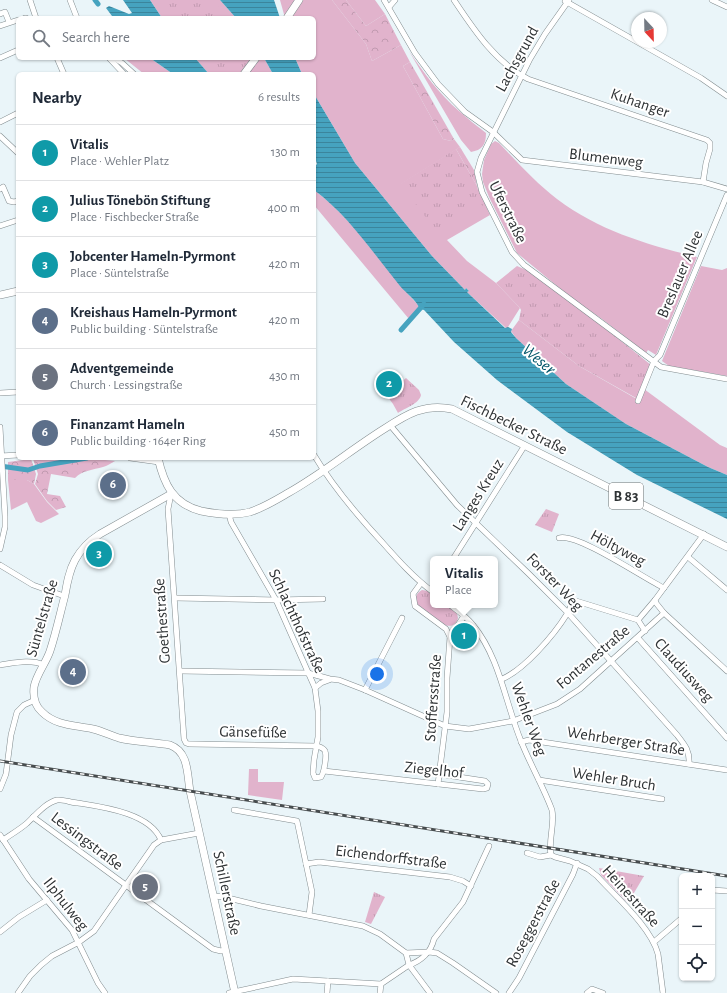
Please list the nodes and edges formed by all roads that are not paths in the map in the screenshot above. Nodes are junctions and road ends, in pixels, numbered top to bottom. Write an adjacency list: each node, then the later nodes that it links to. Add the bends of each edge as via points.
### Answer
1 (30, 0): 12 (street)
2 (70, 0): 13 (street)
3 (299, 0): 14 (main road)
4 (384, 0): 9 (street)
5 (395, 0): 9 (street)
6 (454, 0): 30 (street, via 485,43 505,64)
7 (712, 0): 10 (street)
8 (567, 1): 30 (street, Lachsgrund); 31 (street, via 701,78)
9 (389, 7): 34 (street, via 415,53 438,84 465,112)
10 (727, 8)
11 (0, 14): 16 (street, via 5,12)
12 (35, 16)
13 (75, 16)
14 (288, 16)
15 (16, 20): 16 (street)
16 (9, 22): 17 (street)
17 (0, 26)
18 (16, 51): 19 (street)
19 (0, 58)
20 (58, 60): 25 (street)
21 (111, 60): 26 (street)
22 (117, 60): 24 (street)
23 (254, 60): 29 (main road)
24 (129, 68): 27 (street, via 124,68); 28 (street)
25 (63, 72)
26 (122, 72)
27 (123, 72)
28 (132, 72)
29 (246, 72)
30 (522, 76): 34 (street, Lachsgrund); 37 (street, Kuhanger, via 707,140 710,149)
31 (727, 96)
32 (16, 114): 33 (street)
33 (0, 122)
34 (493, 132): 37 (street, Blumenweg, via 518,158 525,161); 46 (street, Uferstraße, via 478,166 479,182 512,252 524,265)
35 (0, 136): 36 (street)
36 (16, 151)
37 (702, 182): 39 (street, Blumenweg)
38 (0, 188): 41 (street, via 4,187 9,200)
39 (727, 189)
40 (727, 195): 46 (street, Breslauer Allee, via 660,355)
41 (16, 202)
42 (16, 221): 43 (street)
43 (0, 226)
44 (16, 291): 45 (main road)
45 (0, 295)
46 (654, 360): 47 (street, Uferstraße, via 661,367); 50 (street, Breslauer Allee)
47 (727, 379)
48 (16, 392): 49 (street)
49 (0, 393)
50 (638, 401)
51 (390, 425): 53 (main road, Fischbecker Straße / B 83, via 419,410 439,406 452,409); 58 (main road, Fischbecker Straße / B 83); 61 (street, Forster Weg, via 439,486)
52 (0, 427): 55 (street)
53 (525, 445): 61 (street, Langes Kreuz); 62 (main road, Fischbecker Straße / B 83)
54 (16, 455): 55 (street)
55 (1, 458): 65 (street, via 5,522)
56 (316, 458): 58 (street)
57 (158, 460): 59 (main road)
58 (324, 471): 60 (main road, Fischbecker Straße / B 83, via 258,509); 69 (street, via 350,506)
59 (171, 494): 60 (main road, B 83, via 195,509); 73 (main road, Süntelstraße, via 89,541 75,560); 74 (street, Goethestraße, via 168,509)
60 (229, 514): 76 (street, Schlachthofstraße, via 231,522)
61 (476, 522): 66 (street, Langes Kreuz); 79 (street, Forster Weg)
62 (704, 534): 64 (main road, B 83); 67 (street, Fontanestraße)
63 (559, 538): 70 (street, Höltyweg, via 566,537 584,544)
64 (727, 547)
65 (0, 549)
66 (455, 556)
67 (688, 557): 70 (street, Fontanestraße); 72 (street)
68 (0, 565): 73 (street, via 33,585)
69 (421, 583): 71 (street); 85 (street, via 413,594 415,606 446,629)
70 (664, 588): 77 (street, Fontanestraße)
71 (430, 589)
72 (727, 590)
73 (64, 596): 89 (main road, Süntelstraße, via 54,640)
74 (175, 598): 76 (street); 90 (street, Goethestraße)
75 (323, 599): 76 (street)
76 (276, 600): 92 (street, Schlachthofstraße)
77 (655, 600): 80 (street); 83 (street, Fontanestraße)
78 (454, 608): 81 (street, Wehler Weg)
79 (568, 613): 83 (street, via 573,600); 87 (street, Forster Weg); 94 (street, via 520,668)
80 (664, 613): 84 (street, Fontanestraße); 91 (street)
81 (464, 616): 85 (street); 94 (street, Wehler Weg, via 479,632)
82 (402, 618): 96 (street)
83 (638, 620): 84 (street, Fontanestraße)
84 (645, 631): 86 (street, Fontanestraße)
85 (450, 637): 99 (street, Stoffersstraße)
86 (638, 638): 87 (street, Fontanestraße); 100 (street, Claudiusweg)
87 (612, 661): 98 (street, Fontanestraße, via 580,689 557,704); 104 (street, Forster Weg, via 687,746)
88 (0, 665): 89 (street, via 28,662)
89 (44, 665): 97 (main road, Süntelstraße, via 35,683)
90 (180, 671): 92 (street, Fontanestraße); 102 (street, Goethestraße, via 184,739)
91 (727, 671)
92 (308, 673): 93 (street, Fontanestraße); 95 (street, Schlachthofstraße)
93 (330, 679): 95 (street); 96 (street, Fontanestraße)
94 (502, 679): 98 (street, Wehler Weg)
95 (315, 688): 103 (street, Schlachthofstraße, via 318,711)
96 (365, 690): 99 (street, Fontanestraße)
97 (35, 700): 110 (street, via 17,712 6,774); 114 (main road, Schillerstraße, via 40,711 56,721 119,738 166,744 176,748 185,760)
98 (513, 722): 99 (street, Fontanestraße, via 468,729); 101 (street, Wehler Weg)
99 (445, 726): 107 (street, Stoffersstraße)
100 (727, 738)
101 (521, 742): 104 (street, Wehrberger Straße, via 530,740); 108 (street, Wehler Weg)
102 (189, 744): 103 (street, Gänsefüße)
103 (317, 746): 106 (street, via 325,752); 106 (street, Ziegelhof, via 313,776 321,777)
104 (689, 764): 105 (street, Wehrberger Straße)
105 (727, 770)
106 (324, 771): 109 (street, Ziegelhof)
107 (439, 774): 109 (street, Stoffersstraße); 109 (street, Ziegelhof, via 485,781 488,784 484,789)
108 (538, 780): 111 (street, Wehler Bruch); 119 (street, Wehler Weg, via 550,804 553,817)
109 (438, 784)
110 (0, 789)
111 (662, 799)
112 (234, 810): 120 (street, via 297,821)
113 (33, 817): 115 (street, via 25,825); 116 (street, via 58,800 112,809 130,814 158,834); 122 (street, Lessingstraße)
114 (199, 833): 116 (street); 126 (main road, Schillerstraße)
115 (2, 838): 127 (street, Ilphulweg, via 29,879)
116 (161, 840): 122 (street)
117 (488, 846): 123 (street)
118 (527, 853): 119 (street, via 540,857)
119 (551, 855): 121 (street)
120 (306, 864): 123 (street, Eichendorffstraße, via 319,862 450,876); 128 (street, via 312,892)
121 (577, 864): 132 (street, Heinestraße, via 588,868 597,876 645,928); 146 (street, Roseggerstraße, via 574,874)
122 (126, 886): 131 (street, via 100,924); 133 (street, Lessingstraße, via 213,949)
123 (471, 886): 134 (street, via 463,902 434,939)
124 (715, 890): 125 (street)
125 (727, 891)
126 (214, 896): 128 (street); 133 (main road, Schillerstraße)
127 (47, 900): 130 (street); 131 (street, Ilphulweg)
128 (309, 915): 135 (street, via 363,926 380,934)
129 (679, 921): 132 (street, Heinestraße)
130 (0, 932)
131 (79, 942): 140 (street, via 41,964); 141 (street, Ilphulweg)
132 (654, 942): 149 (street, Heinestraße)
133 (225, 950): 139 (main road, Schillerstraße)
134 (429, 952): 135 (street); 136 (street); 145 (street, via 437,953)
135 (406, 953): 136 (street)
136 (408, 965): 138 (street); 144 (street)
137 (328, 981): 138 (street); 139 (street, via 293,979); 142 (street)
138 (381, 984): 143 (street)
139 (233, 992)
140 (18, 993)
141 (105, 993)
142 (327, 993)
143 (380, 993)
144 (430, 993)
145 (496, 993)
146 (509, 993)
147 (587, 993): 148 (street, via 592,989)
148 (603, 993)
149 (663, 993)

